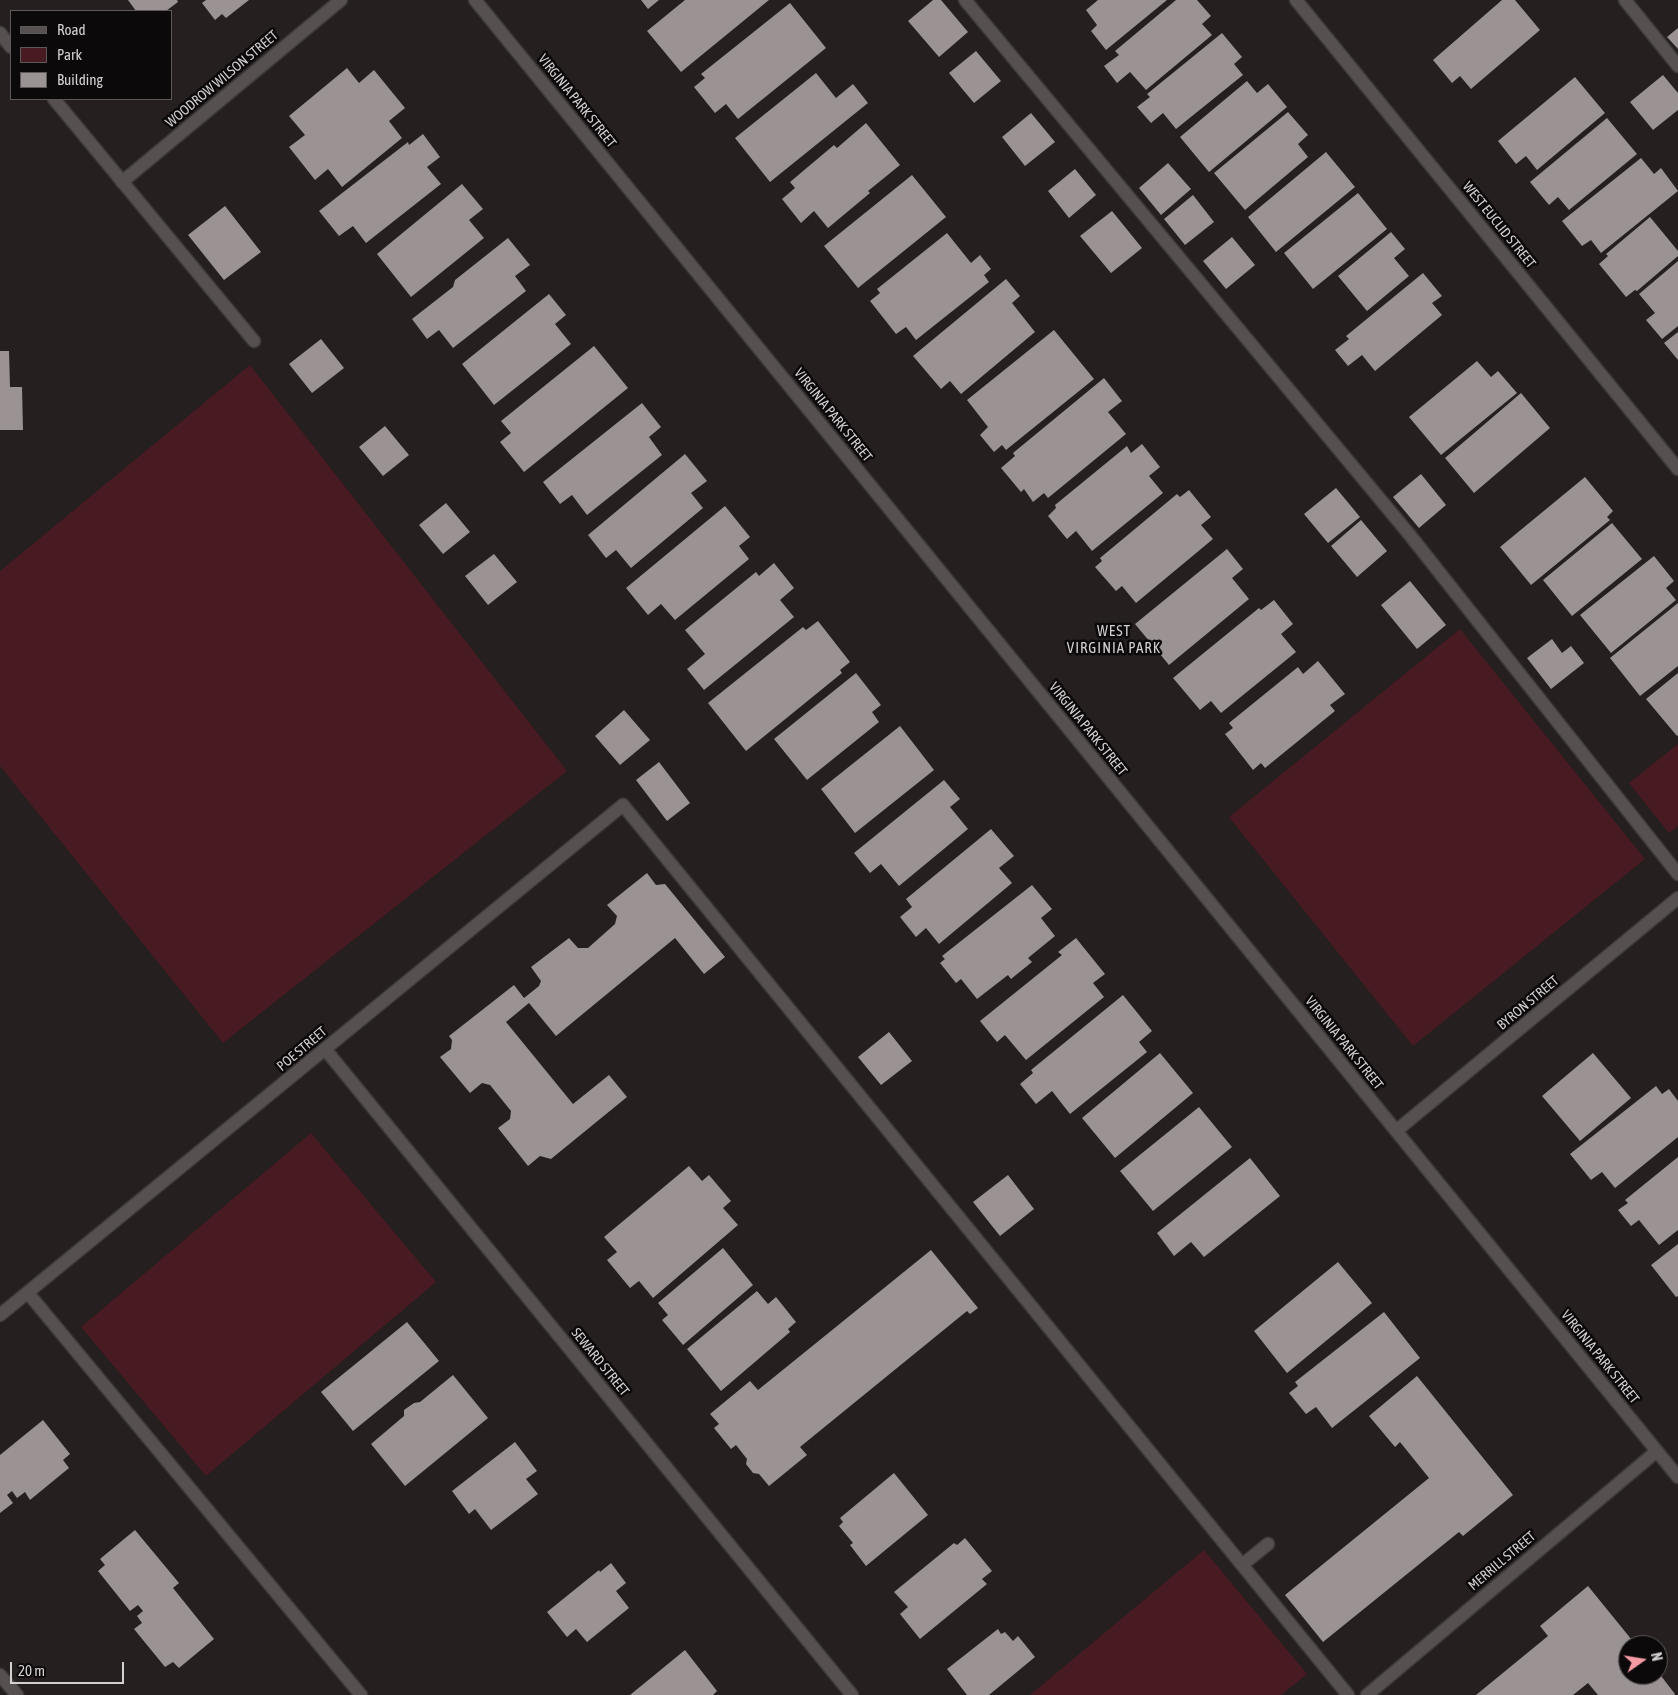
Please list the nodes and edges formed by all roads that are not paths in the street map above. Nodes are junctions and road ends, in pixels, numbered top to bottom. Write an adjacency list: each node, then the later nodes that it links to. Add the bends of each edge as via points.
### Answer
1 (341, 0): 10 (street, WOODROW WILSON STREET)
2 (475, 0): 16 (street, VIRGINIA PARK STREET)
3 (965, 0): 13 (street, via 1409,534)
4 (1296, 0): 12 (street, WEST EUCLID STREET)
5 (1625, 0): 8 (street)
6 (0, 33): 7 (street)
7 (10, 46)
8 (1678, 66)
9 (55, 100): 10 (street)
10 (122, 182): 11 (street)
11 (254, 341)
12 (1678, 469)
13 (1678, 874)
14 (1678, 898): 16 (street, BYRON STREET)
15 (325, 1049): 17 (street, POE STREET); 22 (street, POE STREET, via 623,805); 26 (street, SEWARD STREET)
16 (1396, 1131): 19 (street, VIRGINIA PARK STREET)
17 (28, 1293): 18 (street, POE STREET); 25 (street)
18 (0, 1315)
19 (1657, 1451): 20 (street, VIRGINIA PARK STREET); 28 (street, MERRILL STREET)
20 (1678, 1477)
21 (1268, 1544): 22 (street)
22 (1242, 1565): 27 (street)
23 (0, 1675): 24 (street)
24 (17, 1695)
25 (361, 1695)
26 (852, 1695)
27 (1348, 1695)
28 (1367, 1695)

